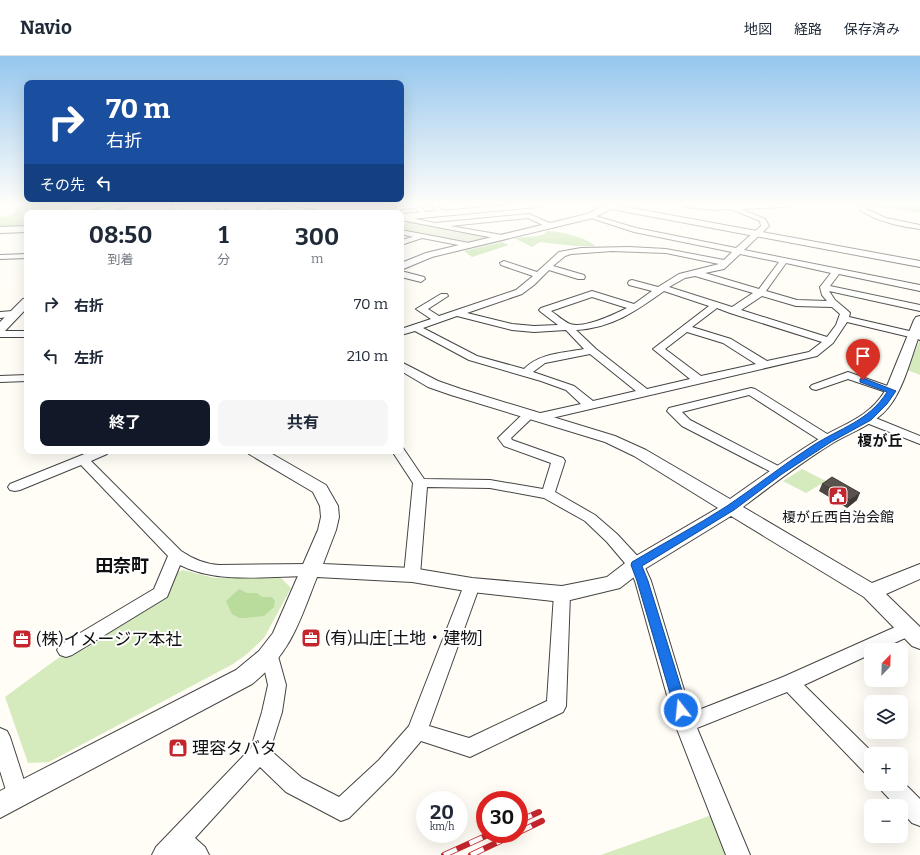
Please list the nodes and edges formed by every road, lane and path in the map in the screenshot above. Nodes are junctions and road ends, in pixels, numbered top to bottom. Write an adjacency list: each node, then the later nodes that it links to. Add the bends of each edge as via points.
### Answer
1 (455, 242): 6 (street)
2 (479, 242): 6 (street)
3 (695, 242): 7 (street)
4 (748, 242): 7 (street)
5 (807, 242): 15 (street)
6 (469, 245): 16 (street, via 429,255)
7 (739, 251): 11 (street); 13 (street)
8 (24, 256): 10 (street)
9 (0, 257): 10 (street)
10 (9, 257): 14 (street)
11 (784, 260): 18 (street); 28 (street)
12 (504, 263): 21 (street)
13 (726, 263): 17 (street, via 665,251 578,249 562,254); 19 (street, via 721,267)
14 (0, 264)
15 (920, 264)
16 (404, 266)
17 (548, 267): 21 (street); 22 (street)
18 (837, 271): 25 (street); 26 (street)
19 (694, 273): 27 (street, via 682,276); 28 (street)
20 (404, 275): 23 (street)
21 (539, 275): 36 (street, via 519,292)
22 (581, 277)
23 (421, 279)
24 (632, 283): 27 (street)
25 (824, 287): 30 (street, via 826,295); 34 (street)
26 (920, 288)
27 (661, 289): 32 (street); 33 (street)
28 (760, 293): 30 (street, via 796,303); 35 (street)
29 (444, 296): 39 (street, via 421,309)
30 (834, 304): 40 (street, via 844,313)
31 (24, 305): 37 (street)
32 (715, 305): 35 (street); 43 (street)
33 (635, 307): 42 (street, via 611,320 587,326); 42 (street, via 592,294 544,310)
34 (920, 308)
35 (733, 311): 49 (street)
36 (456, 313): 39 (street); 42 (street, via 534,330)
37 (13, 314): 38 (street); 44 (street)
38 (0, 315)
39 (438, 319): 41 (street)
40 (844, 319): 45 (street); 49 (street)
41 (415, 327): 46 (street); 53 (street, via 473,358)
42 (568, 327): 50 (street)
43 (685, 328): 51 (street, via 727,341); 56 (street, via 658,349)
44 (0, 329)
45 (918, 330): 58 (street)
46 (404, 331)
47 (0, 334): 48 (street)
48 (24, 334)
49 (829, 341): 51 (street, via 813,354)
50 (592, 351): 53 (street, via 542,360); 59 (street)
51 (764, 364): 56 (street)
52 (404, 368): 61 (street, via 433,384 484,402)
53 (527, 373): 60 (street, via 570,388)
54 (24, 378): 55 (street)
55 (0, 379)
56 (699, 380): 59 (street)
57 (816, 387): 58 (street, via 848,375)
58 (892, 391): 62 (street, via 885,403)
59 (645, 393): 60 (street)
60 (590, 405): 61 (street)
61 (534, 415): 72 (street, via 504,438 508,443 558,461); 73 (street, via 626,446)
62 (868, 419): 63 (street); 64 (street)
63 (828, 440): 69 (street); 69 (street, via 751,391 673,411 686,422)
64 (920, 440)
65 (96, 454): 68 (street)
66 (260, 454): 76 (street, via 320,489 326,498 330,517 328,530)
67 (400, 454): 70 (street)
68 (83, 460): 71 (street); 74 (street)
69 (779, 472): 73 (street)
70 (420, 483): 72 (street, via 490,484); 78 (street)
71 (15, 488)
72 (548, 494): 75 (street, via 590,518)
73 (730, 508): 75 (street); 80 (street)
74 (176, 555): 76 (street, via 211,570); 83 (street, via 161,593)
75 (636, 565): 81 (street, via 613,582); 86 (street)
76 (310, 570): 78 (street); 84 (street, via 284,633)
77 (920, 571): 80 (street)
78 (412, 575): 79 (street)
79 (472, 585): 81 (street); 87 (street)
80 (871, 592): 82 (street)
81 (562, 594): 87 (street, via 556,706 470,748)
82 (914, 634): 85 (street)
83 (66, 650)
84 (270, 654): 89 (street, via 277,685 272,712); 92 (street, via 244,677)
85 (790, 683): 86 (street); 90 (street)
86 (685, 724): 96 (street)
87 (417, 731): 89 (street, via 386,767 341,810 294,785)
88 (0, 737): 92 (street)
89 (259, 753): 94 (street)
90 (864, 758)
91 (897, 791): 93 (street)
92 (9, 800)
93 (920, 815)
94 (171, 847): 95 (street)
95 (197, 855)
96 (738, 855)

